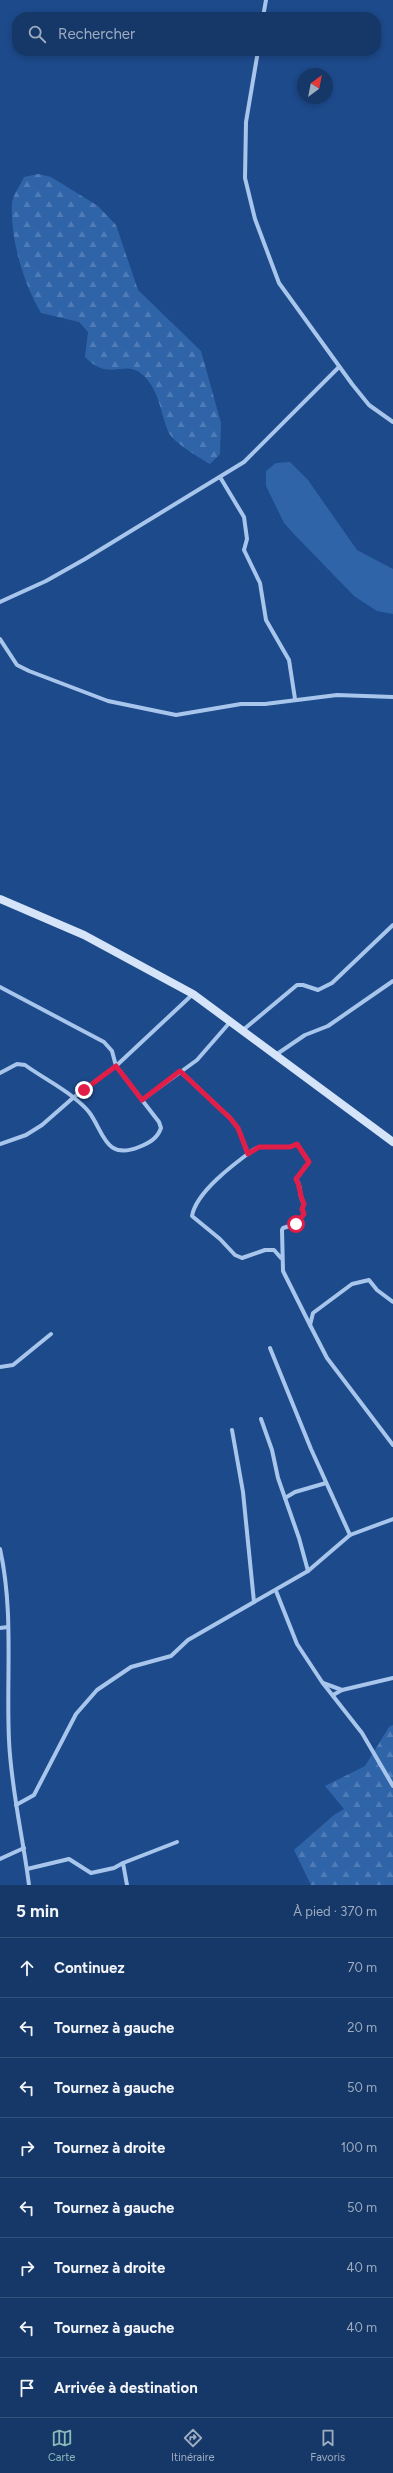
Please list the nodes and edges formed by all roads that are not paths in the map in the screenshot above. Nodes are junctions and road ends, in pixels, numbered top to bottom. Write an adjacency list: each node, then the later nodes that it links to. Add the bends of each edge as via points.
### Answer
1 (266, 0): 2 (street)
2 (264, 12)
3 (257, 56): 4 (street, via 246,122 247,192 279,283)
4 (339, 367): 5 (street, via 369,405); 6 (street, via 244,462)
5 (393, 422)
6 (220, 477): 7 (street, via 46,581); 10 (street, via 244,516 247,539 244,550 260,583 266,620 289,660)
7 (0, 602)
8 (0, 639): 10 (street, via 17,665 29,671 108,701 156,712 176,715 241,704 266,704)
9 (393, 697): 10 (street, via 360,694)
10 (295, 699)
11 (0, 899): 15 (street, via 72,929)
12 (393, 925): 17 (street, via 332,983 318,990 297,985)
13 (393, 981): 18 (street, via 328,1026 305,1035)
14 (0, 987): 19 (street, via 104,1042 112,1051)
15 (193, 994): 16 (street); 19 (street)
16 (231, 1021): 17 (street); 20 (street, via 197,1060)
17 (243, 1030): 18 (street)
18 (277, 1054): 24 (street)
19 (116, 1066): 22 (street); 23 (street)
20 (180, 1071): 23 (street); 26 (street, via 230,1118 238,1128)
21 (0, 1074): 22 (street, via 17,1064 25,1065)
22 (74, 1097): 23 (street, via 89,1112 104,1141 120,1151 132,1150 149,1143 158,1135 160,1122); 25 (street, via 42,1125 26,1135)
23 (142, 1100)
24 (393, 1142)
25 (0, 1144)
26 (248, 1154): 27 (street, via 259,1147 290,1147 297,1144 308,1159 307,1165 296,1179 300,1184 299,1195 304,1204 304,1214 296,1224 283,1228); 27 (street, via 218,1178 201,1198 192,1216 235,1255 242,1258 265,1250 274,1250)
27 (281, 1258): 29 (street, via 286,1279)
28 (393, 1302): 29 (street, via 369,1280 352,1284 313,1313)
29 (310, 1325): 35 (street, via 330,1363)
30 (51, 1334): 32 (street, via 13,1364)
31 (270, 1348): 36 (street)
32 (0, 1367)
33 (261, 1419): 37 (street)
34 (232, 1430): 43 (street, via 243,1492)
35 (393, 1445)
36 (326, 1483): 37 (street, via 295,1492); 39 (street)
37 (285, 1498): 41 (street)
38 (393, 1518): 39 (street)
39 (350, 1535): 41 (street)
40 (0, 1550): 44 (street, via 4,1566)
41 (308, 1571): 42 (street)
42 (276, 1591): 43 (street); 47 (street, via 297,1644)
43 (254, 1602): 51 (street, via 188,1640 171,1656 131,1667 97,1690 76,1714 34,1795)
44 (8, 1627): 45 (street); 51 (street, via 9,1742)
45 (0, 1628)
46 (393, 1678): 48 (street)
47 (322, 1682): 48 (street); 49 (street)
48 (342, 1690): 49 (street)
49 (333, 1695): 50 (street, via 362,1733)
50 (393, 1786)
51 (16, 1805): 53 (street)
52 (177, 1842): 55 (street)
53 (24, 1848): 54 (street); 56 (street)
54 (0, 1859)
55 (123, 1863): 56 (street, via 114,1868 91,1873 69,1859); 58 (street)
56 (27, 1868): 57 (street)
57 (29, 1885)
58 (127, 1885)

